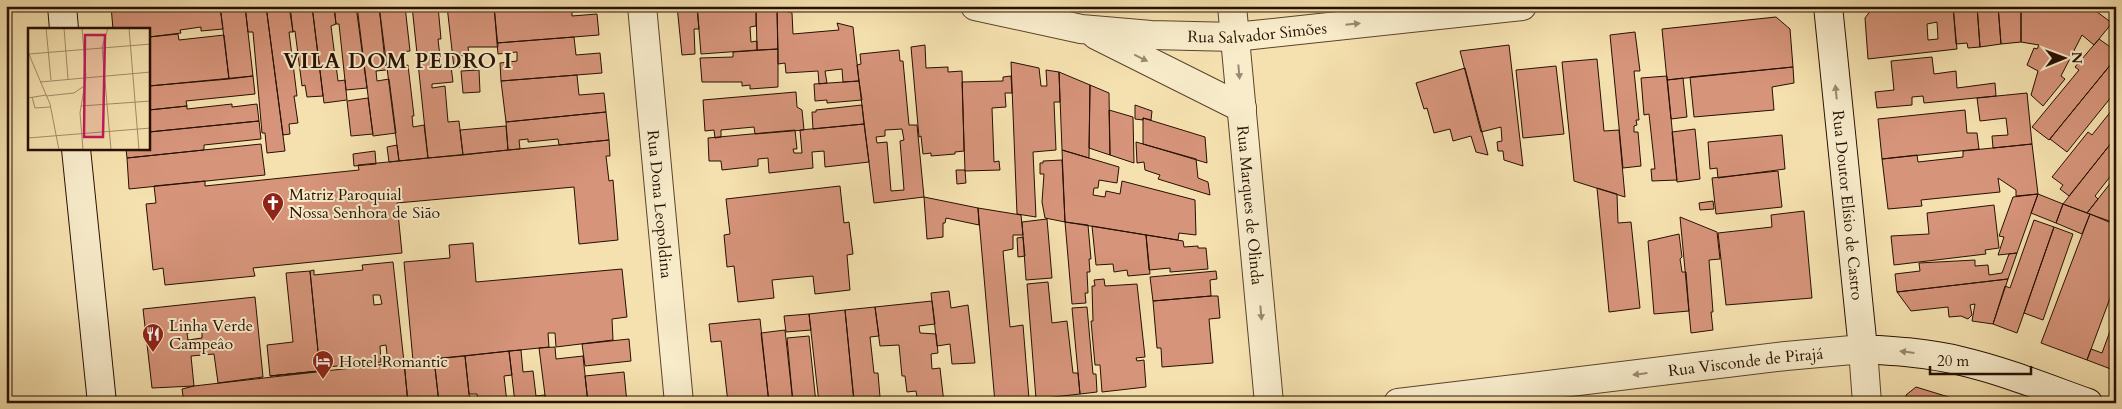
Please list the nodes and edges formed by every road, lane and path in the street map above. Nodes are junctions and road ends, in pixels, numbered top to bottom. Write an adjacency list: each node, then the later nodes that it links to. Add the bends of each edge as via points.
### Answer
1 (62, 6): 8 (street)
2 (642, 6): 15 (street, Rua Dona Leopoldina)
3 (975, 6): 9 (street, Rua Salvador Simões)
4 (1058, 6): 9 (street)
5 (1232, 6): 10 (street, Rua Marques de Olinda)
6 (1522, 6): 10 (street, Rua Salvador Simões, one-way to 6)
7 (1828, 6): 13 (street, Rua Doutor Elísio de Castro, one-way to 7)
8 (64, 28)
9 (1082, 28): 10 (street, Rua Salvador Simões, via 1151,35); 11 (street, Rua Salvador Simões, one-way to 11)
10 (1235, 37): 11 (street, Rua Marques de Olinda, one-way to 11)
11 (1242, 108): 16 (street, Rua Marques de Olinda, one-way to 16)
12 (76, 150): 14 (street)
13 (1862, 349): 17 (street, Rua Visconde de Pirajá, one-way to 17); 18 (street, Rua Doutor Elísio de Castro); 19 (street, Rua Visconde de Pirajá, one-way to 13, via 1961,360 1904,351)
14 (102, 403)
15 (679, 403)
16 (1269, 403)
17 (1398, 403)
18 (1867, 403)
19 (2088, 403)

